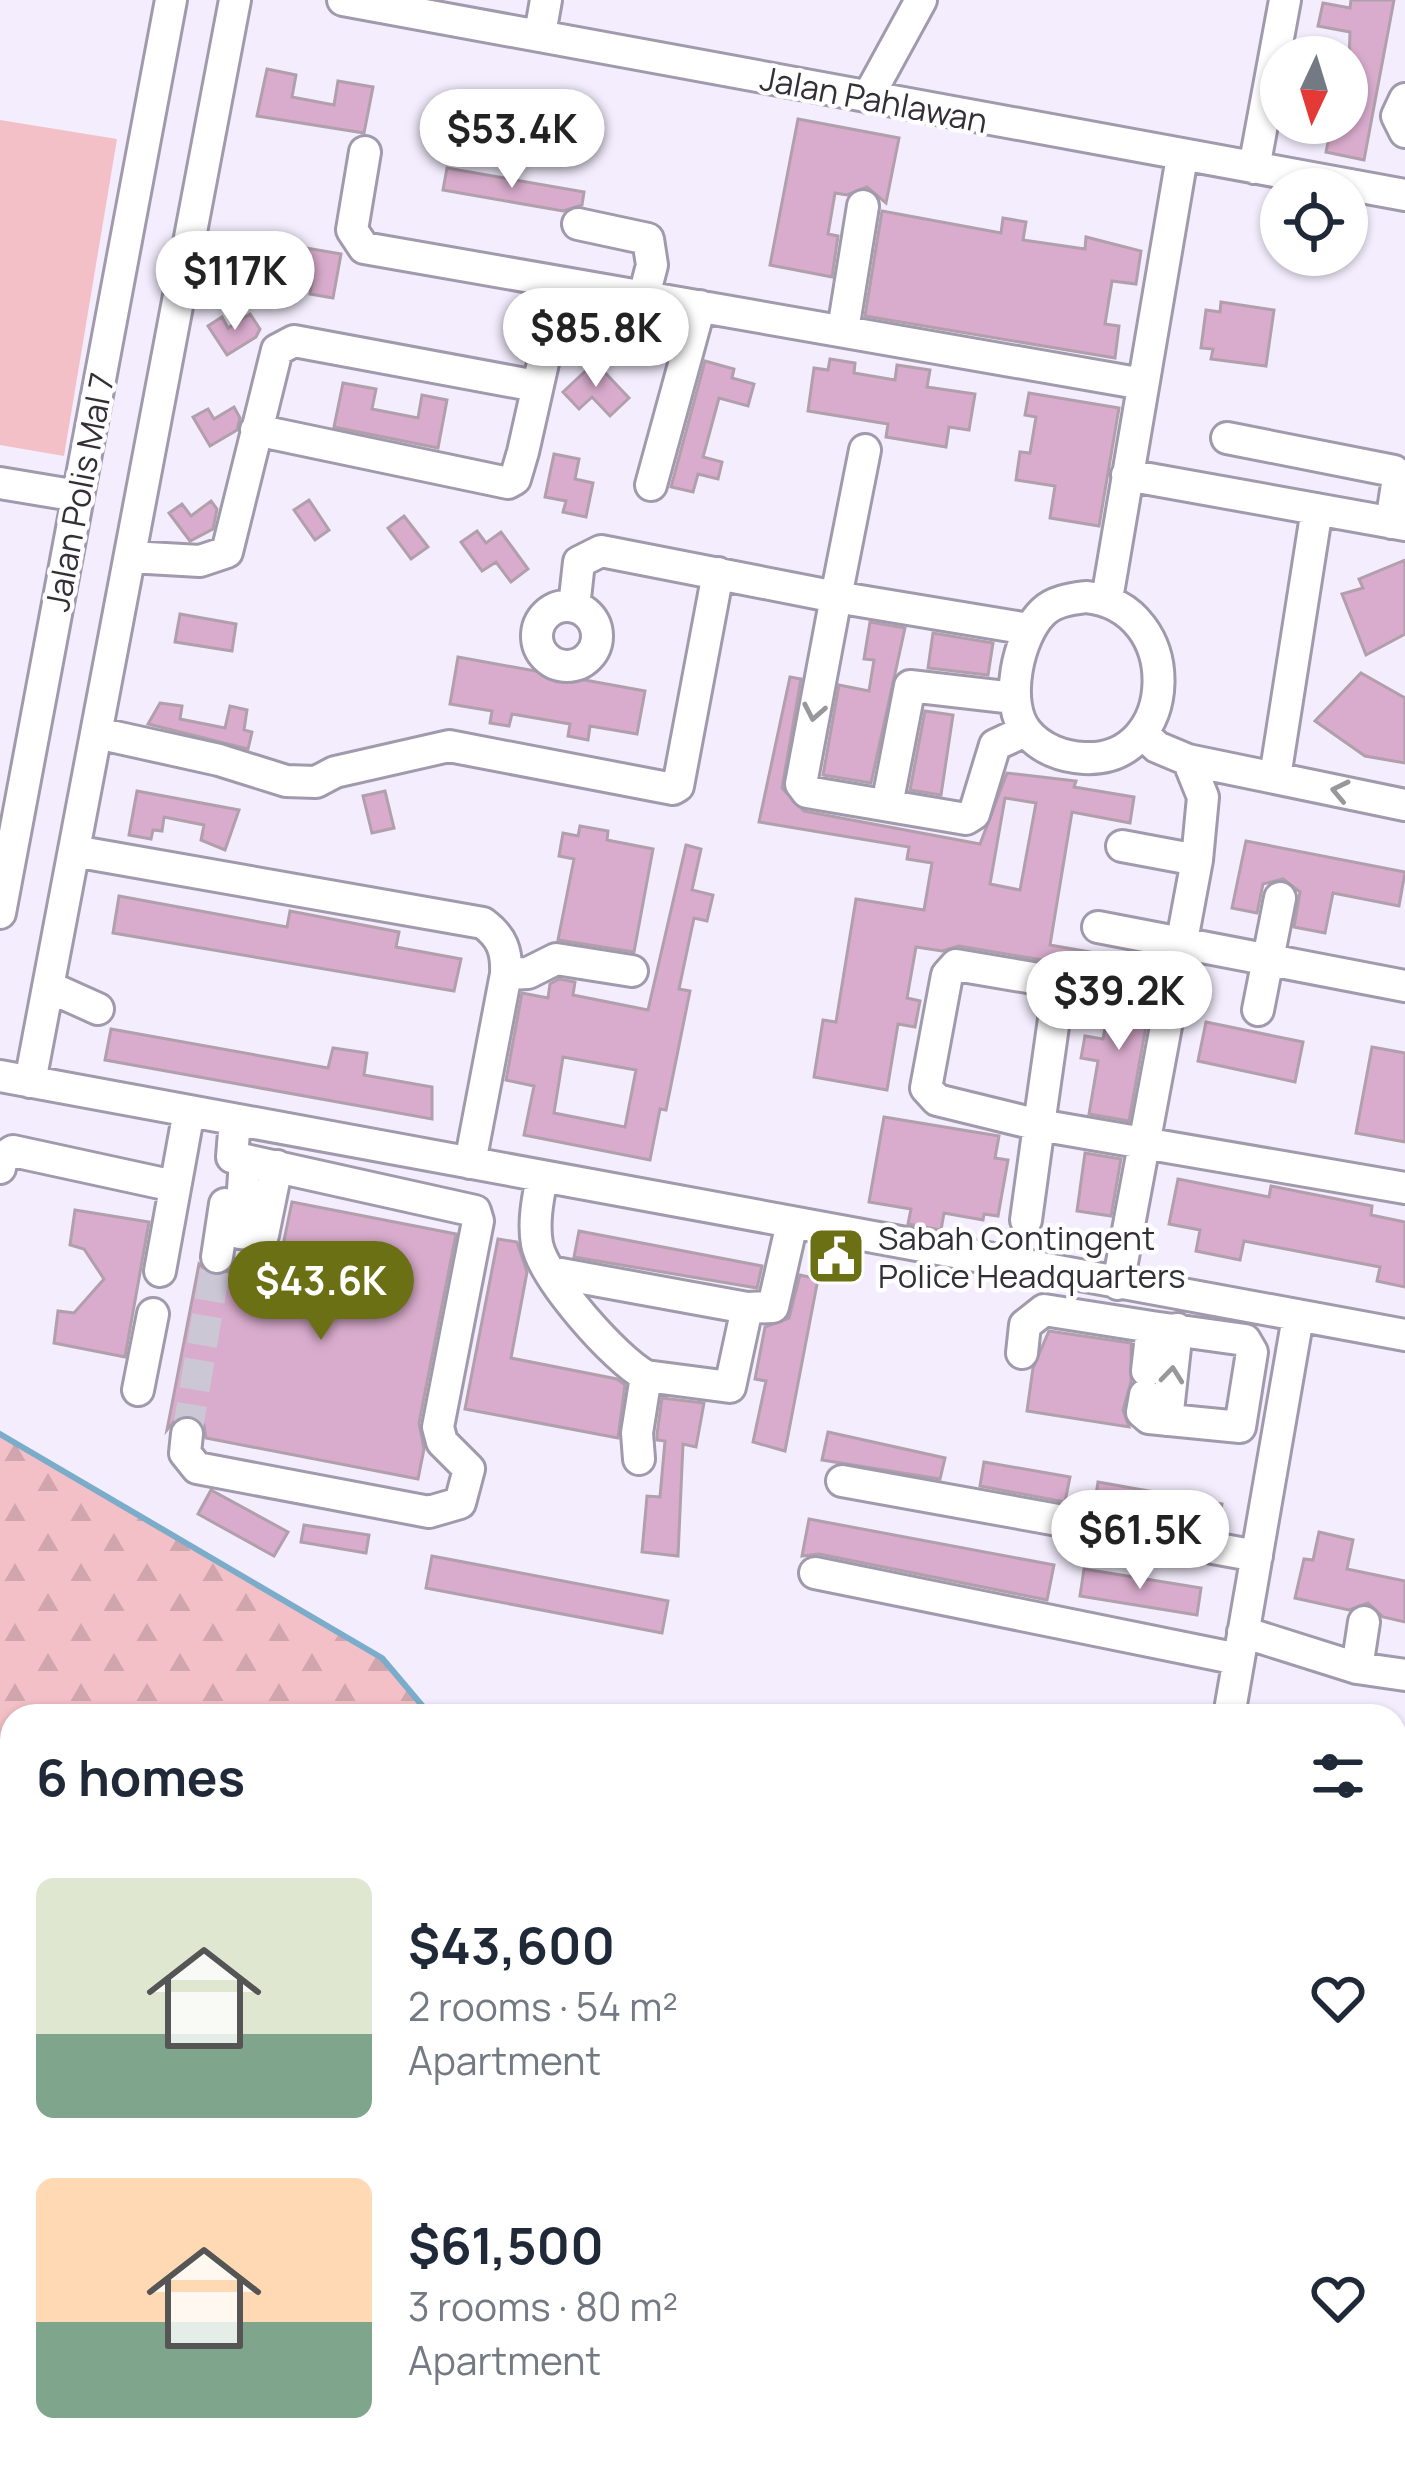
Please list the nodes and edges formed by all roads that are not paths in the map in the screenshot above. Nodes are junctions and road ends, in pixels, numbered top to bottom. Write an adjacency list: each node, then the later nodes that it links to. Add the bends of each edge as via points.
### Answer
1 (171, 0): 29 (street, Jalan Polis Mal 7)
2 (235, 0): 32 (street)
3 (343, 0): 7 (street, Jalan Pahlawan)
4 (546, 0): 7 (street)
5 (921, 0): 8 (street)
6 (1285, 0): 13 (street)
7 (540, 34): 8 (street, Jalan Pahlawan)
8 (868, 98): 12 (street, Jalan Pahlawan)
9 (1405, 99): 10 (street, via 1397,123)
10 (1405, 132)
11 (365, 152): 17 (street, via 352,230 359,246)
12 (1182, 157): 13 (street, Jalan Pahlawan); 21 (street)
13 (1254, 168): 14 (street, Jalan Pahlawan)
14 (1405, 195)
15 (863, 206): 20 (street)
16 (578, 224): 18 (street, via 648,238)
17 (561, 283): 18 (street); 22 (street)
18 (644, 296): 19 (street)
19 (700, 306): 20 (street); 28 (street)
20 (843, 330): 21 (street)
21 (1143, 384): 26 (street)
22 (536, 386): 23 (street, via 282,335); 23 (street, via 508,483)
23 (256, 430): 32 (street, via 227,553 200,561)
24 (1227, 438): 31 (street, via 1394,471)
25 (866, 450): 34 (street)
26 (1127, 475): 30 (street); 35 (street)
27 (0, 483): 29 (street)
28 (651, 485)
29 (78, 496): 50 (street, Jalan Polis Mal 7)
30 (1317, 509): 31 (street); 43 (street)
31 (1398, 524)
32 (130, 557): 40 (street)
33 (718, 573): 34 (street); 36 (street, via 595,551 579,562); 40 (street, via 673,789 449,746 316,782 286,781)
34 (836, 597): 37 (street); 44 (street, one-way to 44, via 801,788)
35 (1107, 599): 37 (street, via 1065,600); 41 (street, via 1135,614 1158,659)
36 (574, 607)
37 (1029, 629): 38 (street)
38 (1015, 698): 39 (street); 44 (street, via 910,686)
39 (1025, 731): 41 (street, via 1070,758 1100,759 1123,755); 44 (street, via 987,756 971,817)
40 (97, 733): 47 (street)
41 (1142, 733): 42 (street)
42 (1188, 760): 43 (street); 48 (street, via 1203,797)
43 (1275, 777): 45 (street, one-way to 43)
44 (887, 805)
45 (1405, 805)
46 (1122, 846): 48 (street)
47 (74, 851): 55 (street, via 483,922 505,949); 57 (street)
48 (1197, 860): 52 (street)
49 (1280, 898): 53 (street)
50 (0, 913)
51 (1097, 927): 52 (street)
52 (1184, 942): 53 (street); 64 (street)
53 (1268, 959): 56 (street); 59 (street)
54 (632, 971): 55 (street, via 556,959)
55 (506, 974): 66 (street)
56 (1405, 986)
57 (49, 987): 58 (street); 60 (street)
58 (98, 1010)
59 (1258, 1010)
60 (15, 1079): 61 (street)
61 (189, 1111): 62 (street); 70 (street)
62 (235, 1120): 65 (street); 66 (street)
63 (1039, 1125): 63 (street, via 1054,988 956,965 946,975 926,1068 929,1095); 64 (street); 72 (street)
64 (1147, 1142): 71 (street); 77 (street)
65 (238, 1158): 67 (street); 67 (street, via 239,1233 259,1237); 74 (street)
66 (470, 1163): 69 (street)
67 (278, 1166): 89 (street, via 475,1211 438,1427 469,1469 465,1496 451,1509 429,1512 197,1468 184,1453)
68 (0, 1168): 70 (street, via 13,1151)
69 (542, 1177): 73 (street); 76 (street, via 537,1247)
70 (174, 1186): 75 (street)
71 (1405, 1188)
72 (1026, 1220)
73 (792, 1223): 77 (street); 78 (street, via 772,1307)
74 (217, 1257)
75 (160, 1270)
76 (550, 1272): 78 (street); 84 (street, via 619,1356)
77 (1118, 1284): 80 (street)
78 (747, 1308): 84 (street, via 730,1387)
79 (153, 1314): 86 (street)
80 (1298, 1317): 82 (street); 87 (street)
81 (1164, 1328): 83 (street, via 1044,1310 1025,1325); 85 (street, via 1245,1340 1252,1352); 88 (street, one-way to 81); 88 (street, via 1145,1416)
82 (1405, 1336)
83 (1022, 1353)
84 (646, 1376): 90 (street)
85 (1248, 1388): 87 (street); 88 (street, via 1240,1426)
86 (138, 1390)
87 (1285, 1400): 92 (street)
88 (1168, 1420)
89 (187, 1434)
90 (640, 1459)
91 (842, 1481): 92 (street)
92 (1257, 1556): 95 (street)
93 (814, 1573): 95 (street)
94 (1364, 1622): 96 (street)
95 (1240, 1645): 96 (street); 98 (street)
96 (1357, 1668): 97 (street)
97 (1405, 1676)
98 (1231, 1704)

